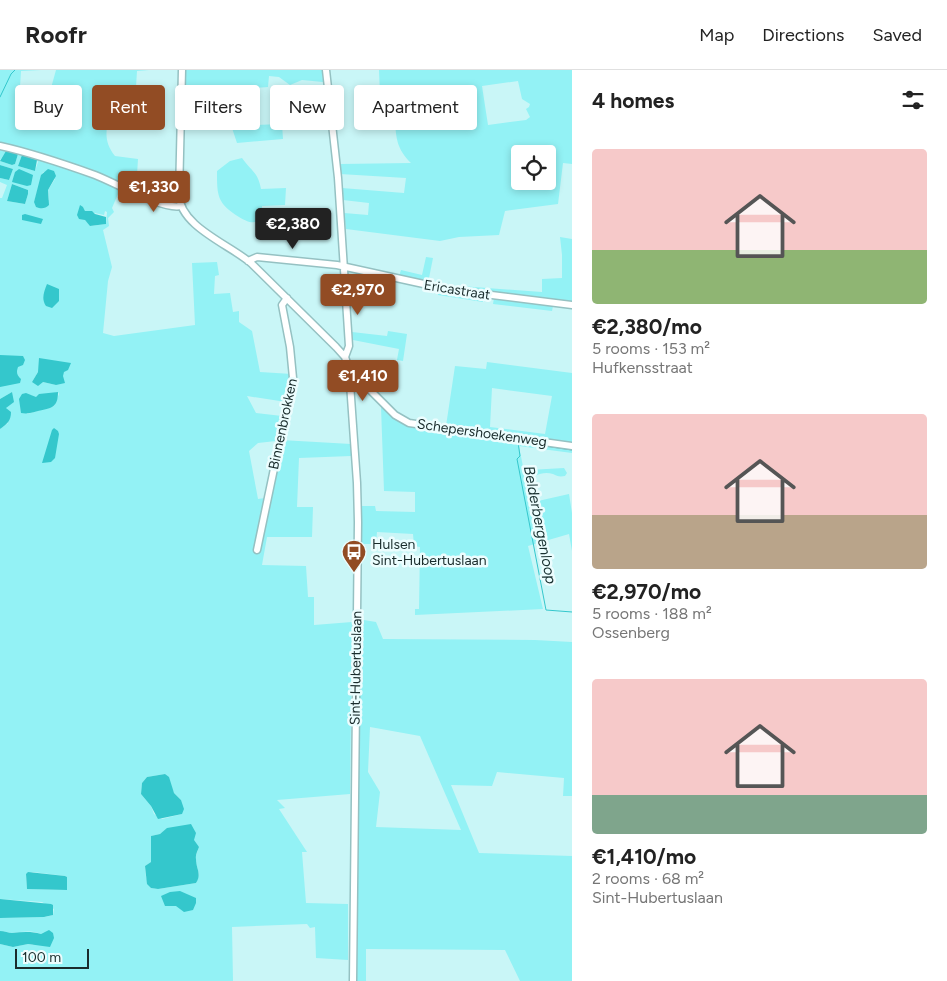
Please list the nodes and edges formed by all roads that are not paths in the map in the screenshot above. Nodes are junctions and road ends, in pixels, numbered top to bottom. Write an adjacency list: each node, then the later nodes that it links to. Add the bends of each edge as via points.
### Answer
1 (182, 70): 4 (street)
2 (326, 70): 6 (street)
3 (0, 146): 4 (street, via 94,174 162,205)
4 (180, 206): 5 (street, via 195,225)
5 (248, 261): 6 (street, Ericastraat, via 256,257); 7 (street)
6 (344, 267): 8 (street, Ericastraat, via 450,290); 9 (street, via 349,346)
7 (287, 298): 9 (street); 12 (street, Binnenbrokken, via 283,306 293,378)
8 (572, 305)
9 (344, 357): 10 (street, Sint-Hubertuslaan)
10 (350, 375): 11 (street, Schepershoekenweg, via 358,378 396,415 409,423); 13 (street, Sint-Hubertuslaan, via 358,512)
11 (572, 446)
12 (258, 550)
13 (353, 981)

